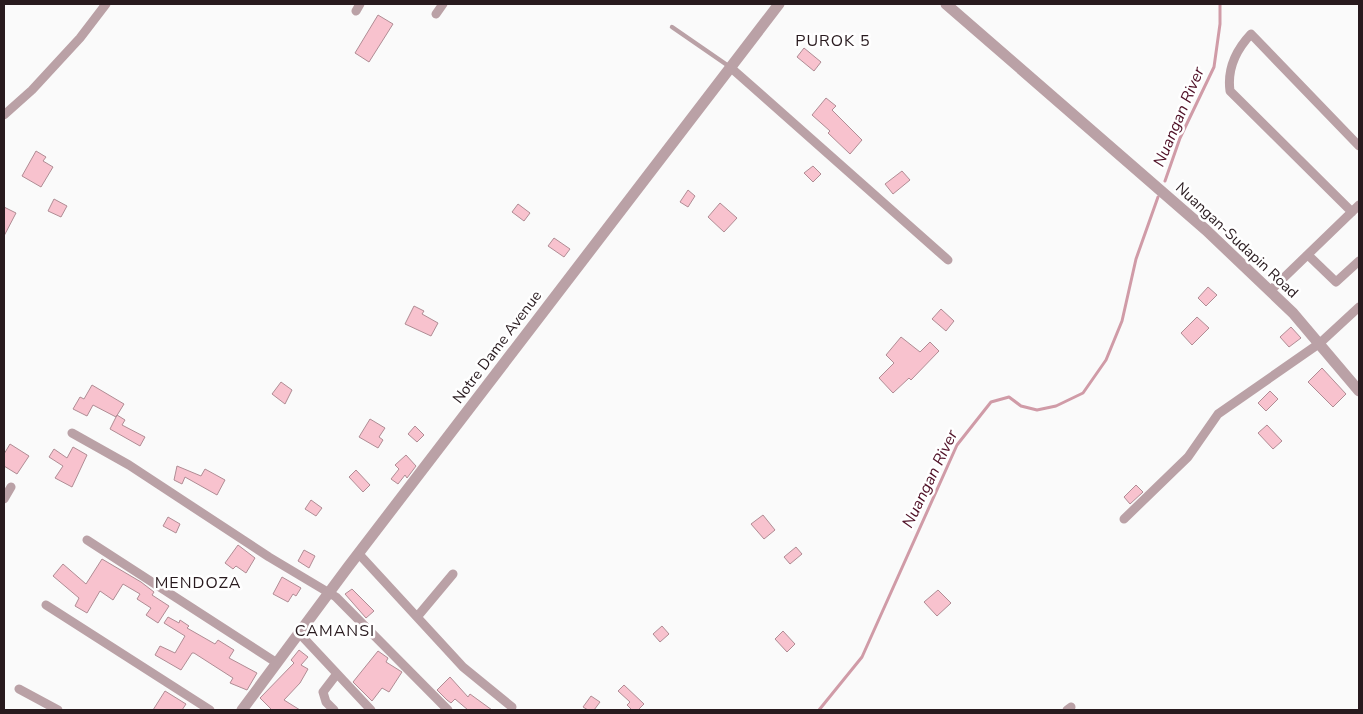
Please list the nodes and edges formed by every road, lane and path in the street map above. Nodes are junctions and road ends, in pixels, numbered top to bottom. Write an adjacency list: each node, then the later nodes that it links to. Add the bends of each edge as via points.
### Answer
1 (106, 4): 8 (street, via 80,38)
2 (443, 4): 5 (street)
3 (779, 4): 7 (street, Notre Dame Avenue)
4 (946, 4): 15 (street, Nuangan-Sudapin Road, via 1149,178)
5 (436, 14)
6 (672, 27): 7 (lane)
7 (730, 67): 13 (street); 24 (street, Notre Dame Avenue)
8 (4, 115)
9 (1359, 146): 11 (street, via 1250,34 1239,47 1228,78 1230,91)
10 (1359, 205): 11 (street)
11 (1352, 212): 12 (street)
12 (1308, 254): 14 (street, via 1336,282); 15 (street)
13 (948, 260)
14 (1359, 261)
15 (1270, 291): 17 (street, Nuangan-Sudapin Road)
16 (1359, 307): 17 (street)
17 (1320, 343): 18 (street, Nuangan-Sudapin Road); 22 (street, via 1218,414 1188,457)
18 (1359, 391)
19 (72, 433): 26 (street)
20 (10, 487): 21 (street)
21 (4, 499)
22 (1124, 519)
23 (88, 540): 30 (street)
24 (358, 553): 26 (street, Notre Dame Avenue); 28 (street)
25 (453, 574): 28 (street)
26 (329, 592): 29 (street, Notre Dame Avenue); 39 (street, via 340,599)
27 (46, 605): 35 (street)
28 (417, 617): 33 (street, via 464,667)
29 (299, 633): 30 (street, Notre Dame Avenue); 31 (street)
30 (277, 663): 36 (street, Notre Dame Avenue)
31 (336, 675): 37 (street, via 323,692 326,702); 38 (street)
32 (19, 689): 34 (street)
33 (512, 706)
34 (58, 710)
35 (210, 710)
36 (242, 710)
37 (334, 710)
38 (371, 710)
39 (448, 710)

